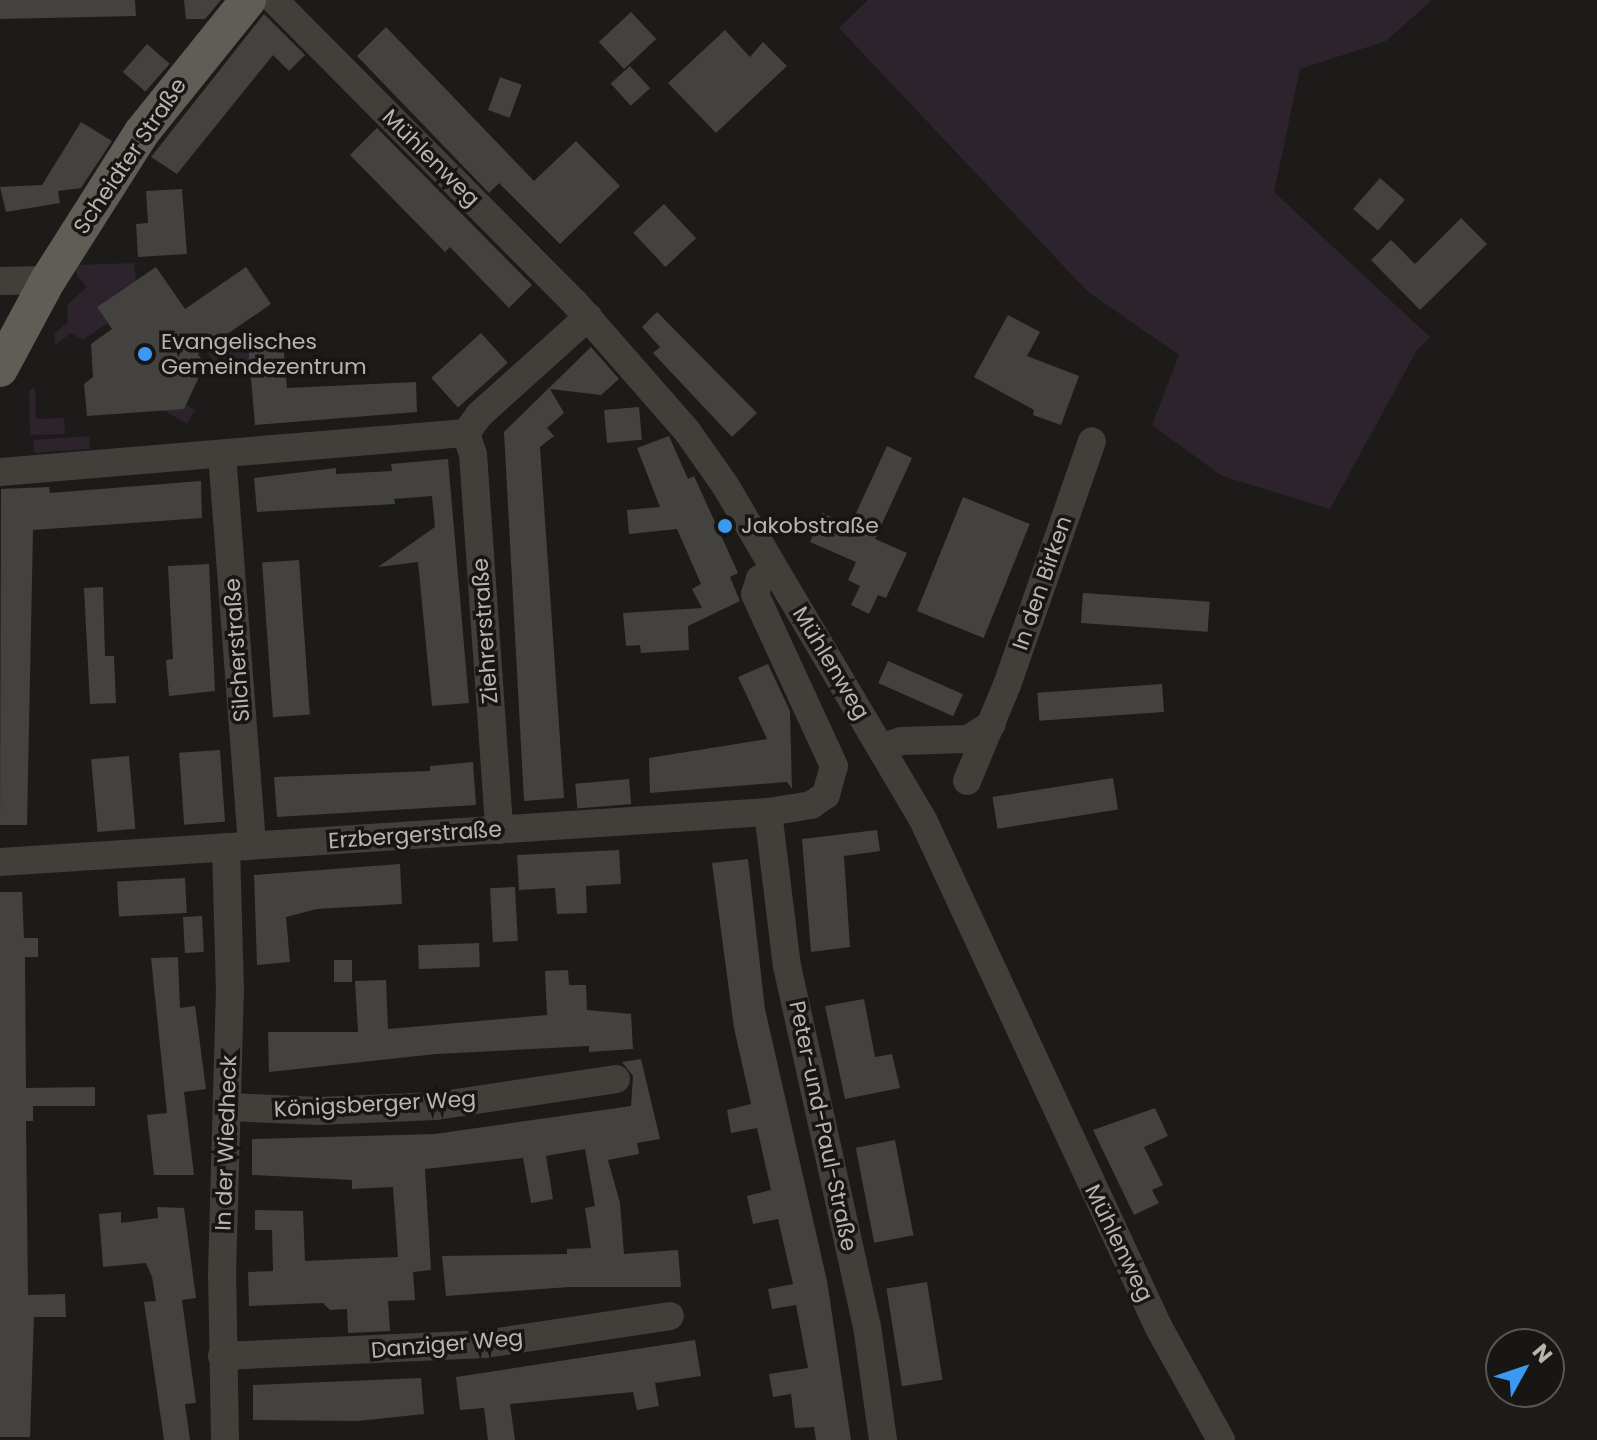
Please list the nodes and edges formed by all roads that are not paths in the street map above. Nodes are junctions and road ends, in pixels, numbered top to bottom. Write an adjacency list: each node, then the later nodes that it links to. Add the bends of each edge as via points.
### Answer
1 (248, 0): 3 (main road, Scheidter Straße, via 142,132)
2 (274, 0): 5 (street, Mühlenweg)
3 (48, 280): 4 (street); 6 (main road, Scheidter Straße)
4 (0, 281)
5 (588, 317): 7 (street, via 479,415); 11 (street, Mühlenweg, via 687,431)
6 (0, 369)
7 (466, 433): 9 (street); 16 (street, Ziehrerstraße, via 473,454)
8 (1092, 441): 12 (street, In den Birken)
9 (222, 454): 10 (street); 17 (street, Silcherstraße)
10 (0, 472)
11 (775, 571): 13 (street, Mühlenweg); 15 (street, Erzbergerstraße, via 760,579 755,594 828,744 833,783 811,805)
12 (992, 724): 13 (street, via 968,739 901,741); 14 (street, In den Birken)
13 (883, 747): 25 (street, Mühlenweg, via 924,822 1159,1328)
14 (967, 781)
15 (768, 812): 16 (street, Erzbergerstraße); 24 (street, Peter-und-Paul-Straße, via 787,966 867,1326)
16 (499, 830): 17 (street, Erzbergerstraße)
17 (239, 846): 18 (street, Erzbergerstraße); 20 (street, In der Wiedheck)
18 (0, 862)
19 (616, 1079): 20 (street, Königsberger Weg, via 436,1106 319,1111)
20 (228, 1107): 22 (street, In der Wiedheck)
21 (670, 1316): 22 (street, Danziger Weg, via 485,1344)
22 (222, 1356): 23 (street, In der Wiedheck)
23 (225, 1440)
24 (883, 1440)
25 (1221, 1440)

